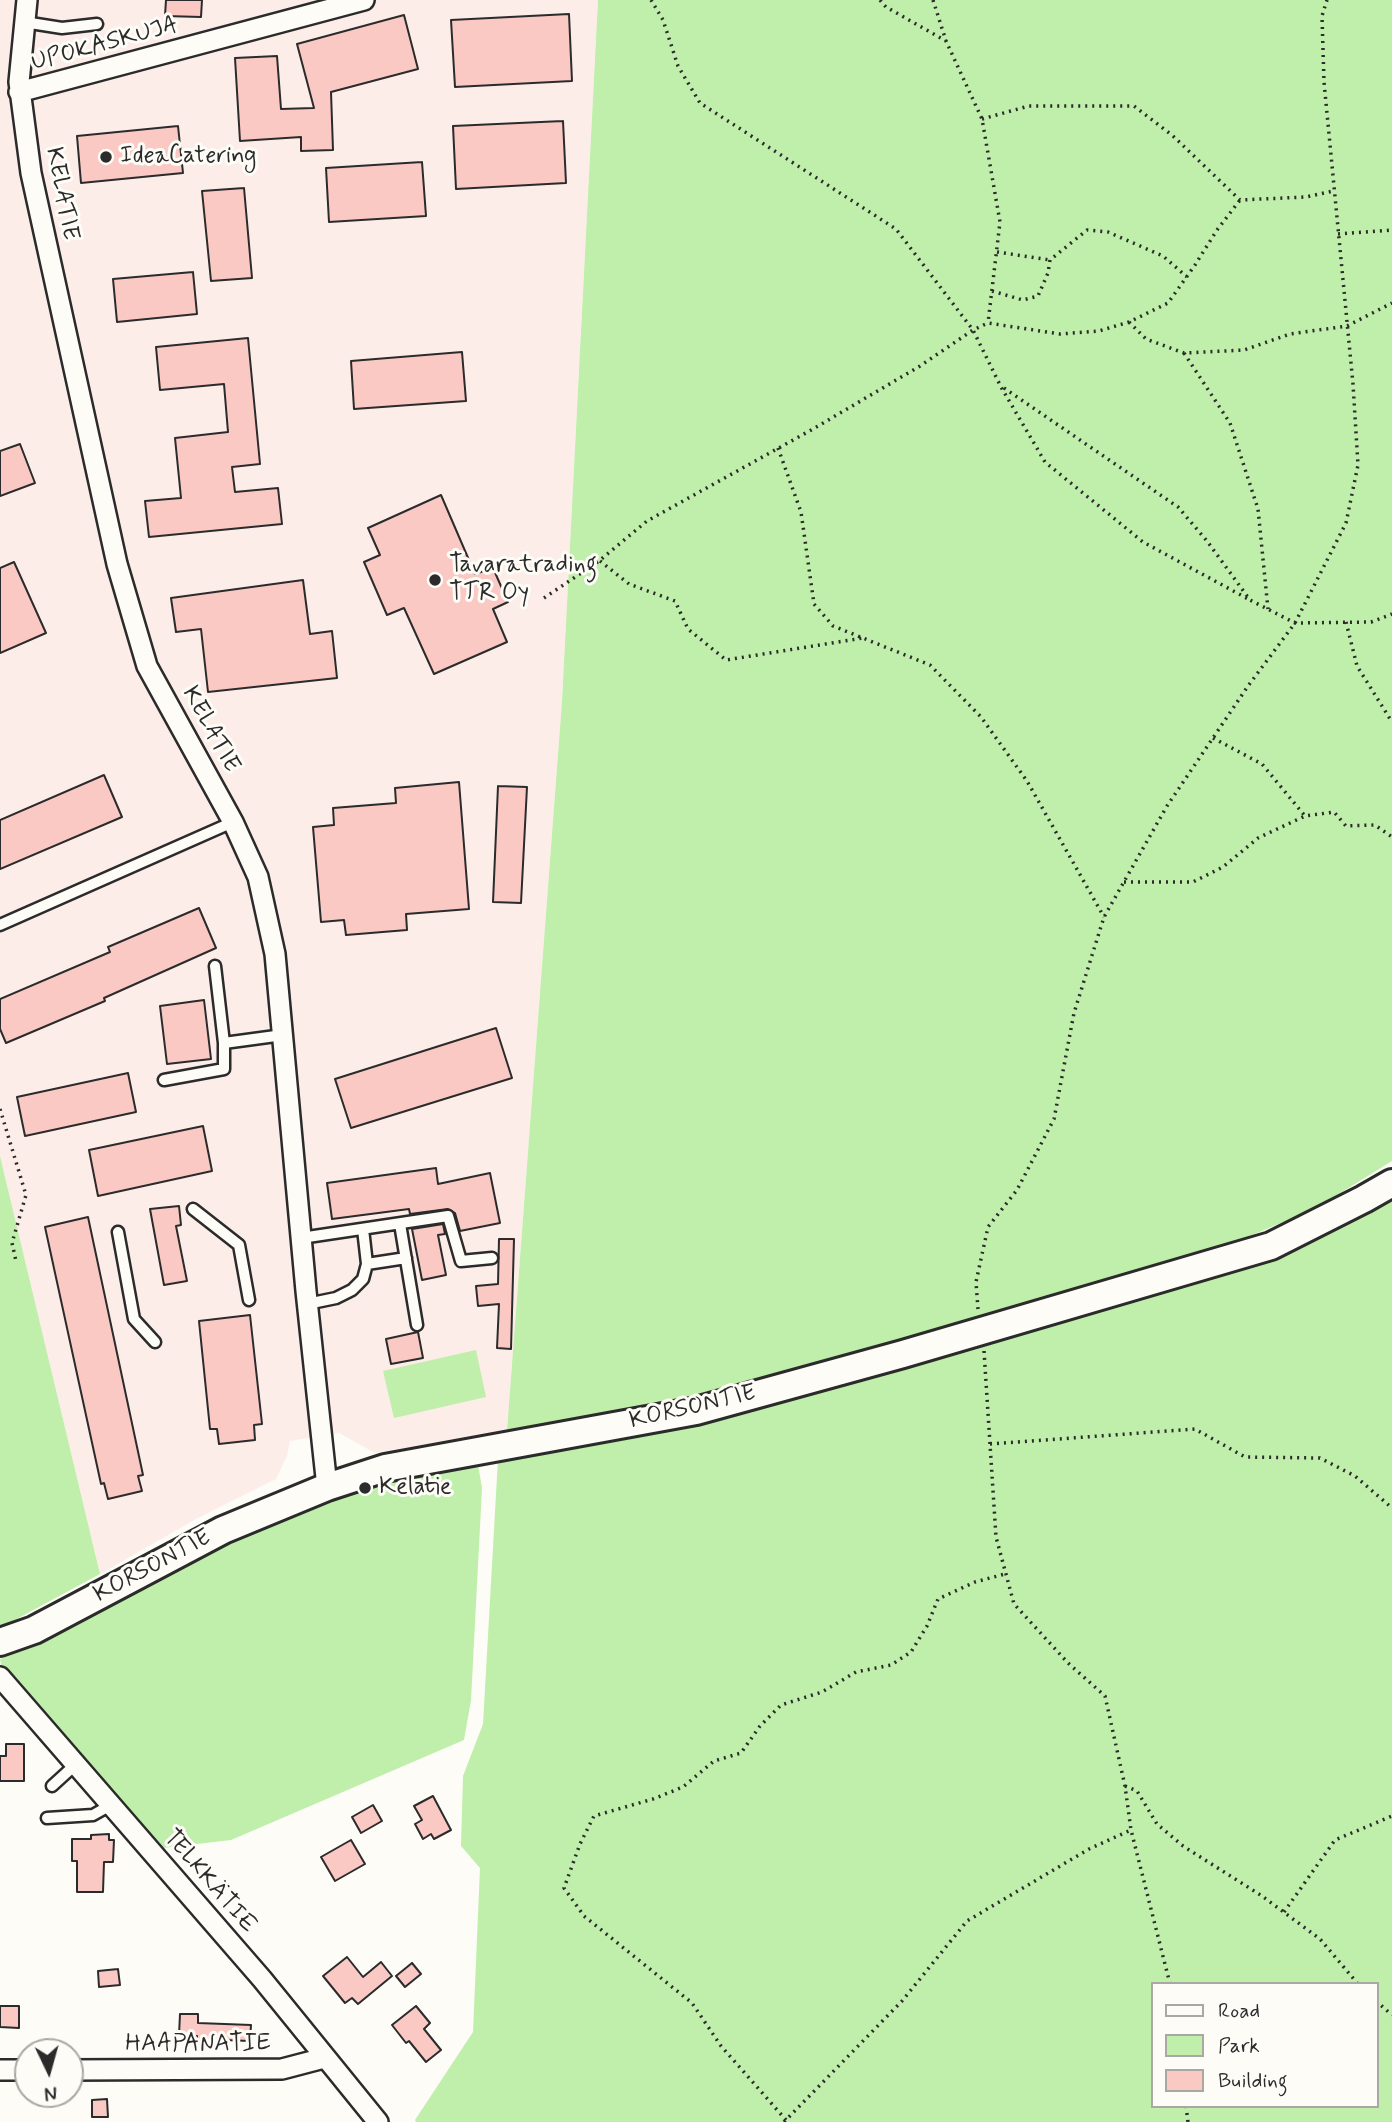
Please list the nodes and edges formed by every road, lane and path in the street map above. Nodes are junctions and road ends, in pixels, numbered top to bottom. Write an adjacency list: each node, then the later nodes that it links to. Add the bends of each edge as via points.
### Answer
1 (27, 0): 7 (street, KELATIE)
2 (364, 0): 10 (street, UPOKASKUJA)
3 (651, 0): 24 (path, via 663,20 678,66 700,103 896,229)
4 (880, 0): 9 (path)
5 (933, 0): 9 (path)
6 (1327, 0): 12 (path, via 1322,16 1324,82)
7 (24, 22): 8 (lane, via 62,28); 10 (street, KELATIE)
8 (97, 24)
9 (946, 41): 11 (path)
10 (19, 93): 39 (street, KELATIE, via 54,283 120,573 147,666)
11 (982, 119): 13 (path, via 1029,106 1134,106); 16 (path, via 1000,222)
12 (1333, 191): 13 (path); 15 (path)
13 (1240, 200): 18 (path)
14 (1392, 230): 15 (path)
15 (1338, 234): 23 (path)
16 (997, 252): 17 (path); 19 (path)
17 (1050, 260): 18 (path, via 1087,230 1108,232 1163,256); 19 (path, via 1038,296 1023,300)
18 (1187, 277): 21 (path, via 1168,303)
19 (992, 291): 22 (path)
20 (1392, 303): 23 (path)
21 (1129, 322): 22 (path, via 1098,331 1060,334); 25 (path, via 1146,339)
22 (988, 323): 24 (path)
23 (1347, 326): 25 (path, via 1290,334 1244,350); 34 (path, via 1358,466 1346,523)
24 (973, 330): 26 (path); 27 (path)
25 (1184, 353): 31 (path, via 1230,423 1258,509)
26 (1001, 387): 30 (path, via 1178,507); 30 (path, via 1045,463 1143,542)
27 (778, 448): 28 (path, via 647,521); 35 (path, via 802,512 814,604 833,626)
28 (599, 561): 29 (path); 35 (path, via 629,584 675,601 688,629 726,660)
29 (544, 598)
30 (1250, 600): 31 (path)
31 (1268, 610): 34 (path)
32 (1392, 614): 33 (path, via 1371,622)
33 (1346, 622): 34 (path); 36 (path, via 1357,666)
34 (1295, 623): 37 (path)
35 (865, 638): 42 (path, via 930,665 981,716 1027,781)
36 (1392, 722)
37 (1213, 738): 38 (path, via 1262,764); 41 (path)
38 (1305, 816): 40 (path, via 1335,812 1346,826 1375,825); 41 (path, via 1258,838 1223,867 1193,882)
39 (233, 822): 43 (lane); 45 (street, KELATIE, via 258,877 275,954)
40 (1392, 837)
41 (1124, 882): 42 (path)
42 (1104, 918): 62 (path, via 1074,1013 1054,1119 1017,1190 988,1227 976,1282)
43 (0, 925)
44 (215, 966): 46 (lane)
45 (283, 1035): 46 (lane); 54 (street, KELATIE)
46 (224, 1043): 47 (lane, via 224,1069)
47 (164, 1080)
48 (0, 1109): 57 (path, via 26,1195 12,1243)
49 (1392, 1183): 62 (main road, KORSONTIE, via 1271,1246)
50 (193, 1209): 59 (lane, via 239,1245)
51 (400, 1224): 52 (lane); 55 (lane); 56 (lane, via 448,1216 461,1261)
52 (363, 1229): 54 (lane); 58 (lane)
53 (118, 1232): 63 (lane, via 134,1319)
54 (302, 1238): 60 (street, KELATIE)
55 (405, 1258): 58 (lane); 61 (lane)
56 (492, 1258)
57 (16, 1261)
58 (367, 1264): 60 (lane, via 363,1279 352,1290)
59 (249, 1300)
60 (307, 1304): 65 (street, KELATIE)
61 (418, 1325)
62 (980, 1332): 64 (path); 65 (main road, KORSONTIE, via 696,1410 385,1468)
63 (155, 1342)
64 (990, 1444): 66 (path, via 1195,1429 1245,1457 1320,1458 1355,1476); 67 (path, via 996,1537)
65 (327, 1487): 68 (main road, KORSONTIE, via 223,1530 34,1630)
66 (1392, 1508)
67 (1005, 1574): 72 (path, via 1014,1604 1105,1696); 84 (path, via 938,1599 911,1652 891,1665 856,1672 822,1692 781,1705 741,1753 714,1761 683,1787 594,1816 580,1844 564,1888 584,1916 692,2003)
68 (0, 1643)
69 (0, 1677): 70 (street, TELKKÄTIE)
70 (75, 1765): 71 (lane); 73 (street, TELKKÄTIE)
71 (52, 1786)
72 (1125, 1786): 76 (path); 77 (path, via 1137,1791 1157,1824 1183,1846)
73 (109, 1806): 75 (lane, via 93,1815); 82 (street, TELKKÄTIE, via 262,1979)
74 (1392, 1816): 77 (path, via 1335,1840)
75 (47, 1818)
76 (1131, 1830): 78 (path); 84 (path, via 1089,1849 967,1921 902,2001)
77 (1284, 1912): 79 (path, via 1320,1940)
78 (1169, 1982)
79 (1356, 1982)
80 (1378, 2003): 81 (path)
81 (1392, 2015)
82 (324, 2058): 83 (street, HAAPANATIE, via 282,2070); 85 (street, TELKKÄTIE)
83 (84, 2070)
84 (785, 2121)
85 (378, 2122)

